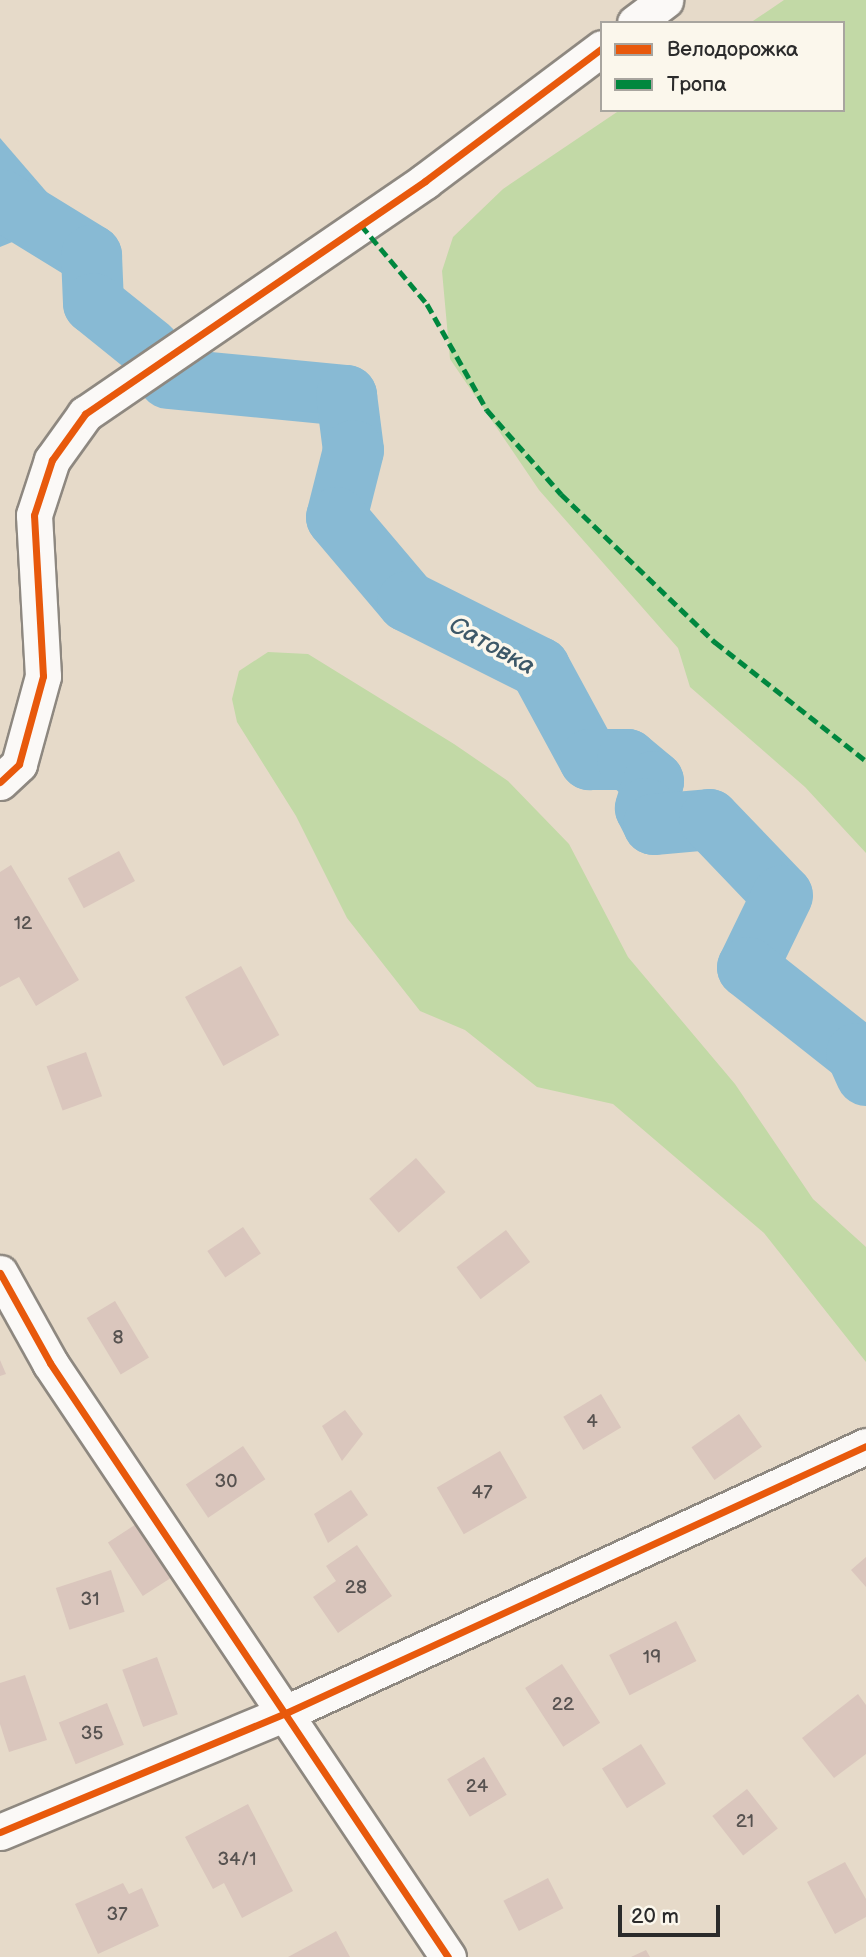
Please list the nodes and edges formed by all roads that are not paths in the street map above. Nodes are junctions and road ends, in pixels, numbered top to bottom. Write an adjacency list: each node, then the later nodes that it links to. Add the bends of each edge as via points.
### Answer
1 (665, 0): 2 (street)
2 (638, 21)
3 (600, 50): 4 (street, via 425,181 85,414 52,460 34,515 43,676 19,764)
4 (0, 782)
5 (0, 1273): 7 (street, via 50,1363)
6 (866, 1447): 7 (street)
7 (288, 1712): 8 (street); 9 (street)
8 (0, 1832)
9 (448, 1957)

